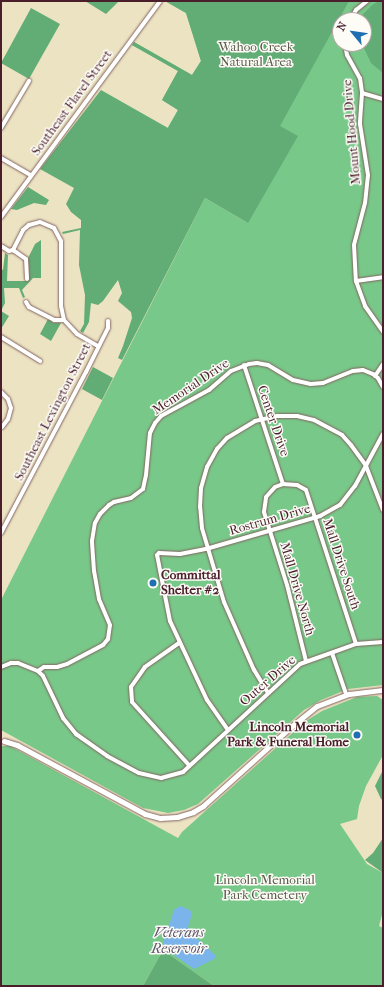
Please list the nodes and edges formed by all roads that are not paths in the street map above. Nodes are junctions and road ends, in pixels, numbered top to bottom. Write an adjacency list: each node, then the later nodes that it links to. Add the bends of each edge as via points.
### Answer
1 (160, 1): 10 (street, Southeast Flavel Street)
2 (367, 1): 3 (street)
3 (355, 12)
4 (347, 52): 6 (street, Mount Hood Drive, via 360,78)
5 (29, 81): 8 (street)
6 (362, 93): 7 (street); 16 (street, Mount Hood Drive, via 360,124 368,182 354,245)
7 (383, 99)
8 (1, 128)
9 (1, 158): 10 (street)
10 (31, 175): 11 (street, Southeast Flavel Street)
11 (1, 217)
12 (1, 246): 13 (street, via 9,251)
13 (13, 250): 15 (street, via 26,259); 18 (street, via 23,230 29,225 36,222 46,223 57,231 61,241 61,306)
14 (383, 277): 16 (street)
15 (27, 279)
16 (356, 281): 20 (street, Mount Hood Drive, via 365,306)
17 (26, 302): 18 (street, via 54,320)
18 (64, 320): 22 (street, via 71,329)
19 (108, 321): 22 (street, Southeast Lexington Street, via 108,328)
20 (383, 332)
21 (1, 337): 23 (street)
22 (98, 346): 37 (street, Southeast Lexington Street)
23 (40, 361)
24 (383, 364): 26 (street)
25 (244, 365): 26 (street, Memorial Drive, via 262,363 293,380 311,384 329,381 358,370); 29 (street, Center Drive); 45 (street, Memorial Drive, via 231,371 205,393 161,416 155,423 150,433 143,489 135,496 114,502 104,509 93,529 94,571 99,599 110,624 108,639 67,664 44,667)
26 (375, 376): 27 (street)
27 (383, 387)
28 (1, 392): 30 (street, via 8,399 11,408)
29 (261, 420): 32 (street, via 277,416 314,420 342,435); 33 (street, Center Drive); 38 (street, via 227,438 207,467 201,488 200,507 202,528)
30 (2, 427)
31 (383, 434): 32 (street)
32 (366, 466): 34 (street); 35 (street, Rostrum Drive, via 340,505)
33 (283, 484): 35 (street, Mall Drive South, via 297,485 306,490); 36 (street, Mall Drive North, via 275,487 266,497 264,512)
34 (383, 510)
35 (315, 517): 36 (street, Rostrum Drive); 41 (street, Mall Drive South)
36 (269, 530): 38 (street, Rostrum Drive); 43 (street, Mall Drive North, via 287,585)
37 (1, 533)
38 (208, 548): 40 (street, Rostrum Drive, via 180,554 157,555 170,621); 47 (street, via 224,602 254,670)
39 (383, 642): 41 (street, Outer Drive)
40 (179, 643): 49 (street, via 207,700); 51 (street, via 145,667 131,687 132,702)
41 (356, 644): 42 (street, Outer Drive)
42 (332, 653): 43 (street, Outer Drive); 48 (street)
43 (306, 661): 47 (street, Outer Drive)
44 (1, 667): 45 (street, via 18,663)
45 (38, 671): 51 (street, Outer Drive, via 70,727 107,756 156,778 175,775)
46 (383, 690): 48 (main road)
47 (268, 694): 49 (street, Outer Drive)
48 (346, 694): 50 (main road, via 317,706 203,806 177,817 160,818 145,814 17,744)
49 (228, 730): 51 (street, Outer Drive)
50 (2, 740)
51 (189, 766)

